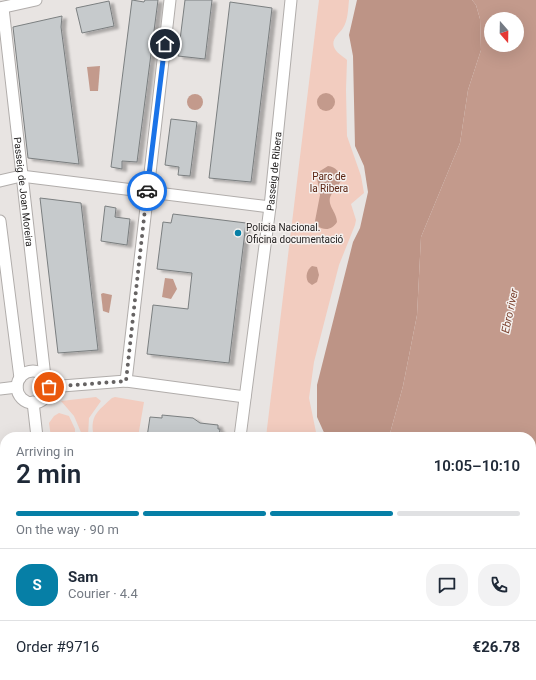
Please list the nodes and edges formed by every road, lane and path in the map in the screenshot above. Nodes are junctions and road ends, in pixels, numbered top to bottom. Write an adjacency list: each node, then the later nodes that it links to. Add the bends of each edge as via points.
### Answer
1 (36, 0): 4 (street)
2 (170, 0): 7 (street)
3 (291, 0): 8 (street, Passeig de Ribera)
4 (1, 8): 5 (street, Passeig de Joan Moreira)
5 (22, 176): 6 (street); 7 (street); 11 (street, Passeig de Joan Moreira)
6 (0, 181)
7 (148, 191): 8 (street); 10 (street)
8 (270, 207): 14 (street, Passeig de Ribera)
9 (0, 221): 12 (street)
10 (126, 381): 11 (street); 14 (street)
11 (47, 382): 12 (street, via 38,372 32,371 26,372); 15 (street, via 45,397)
12 (19, 383): 13 (street); 15 (street, via 22,398)
13 (0, 389)
14 (245, 397): 17 (street, Passeig de Ribera)
15 (33, 402): 16 (street)
16 (36, 432)
17 (241, 432)

